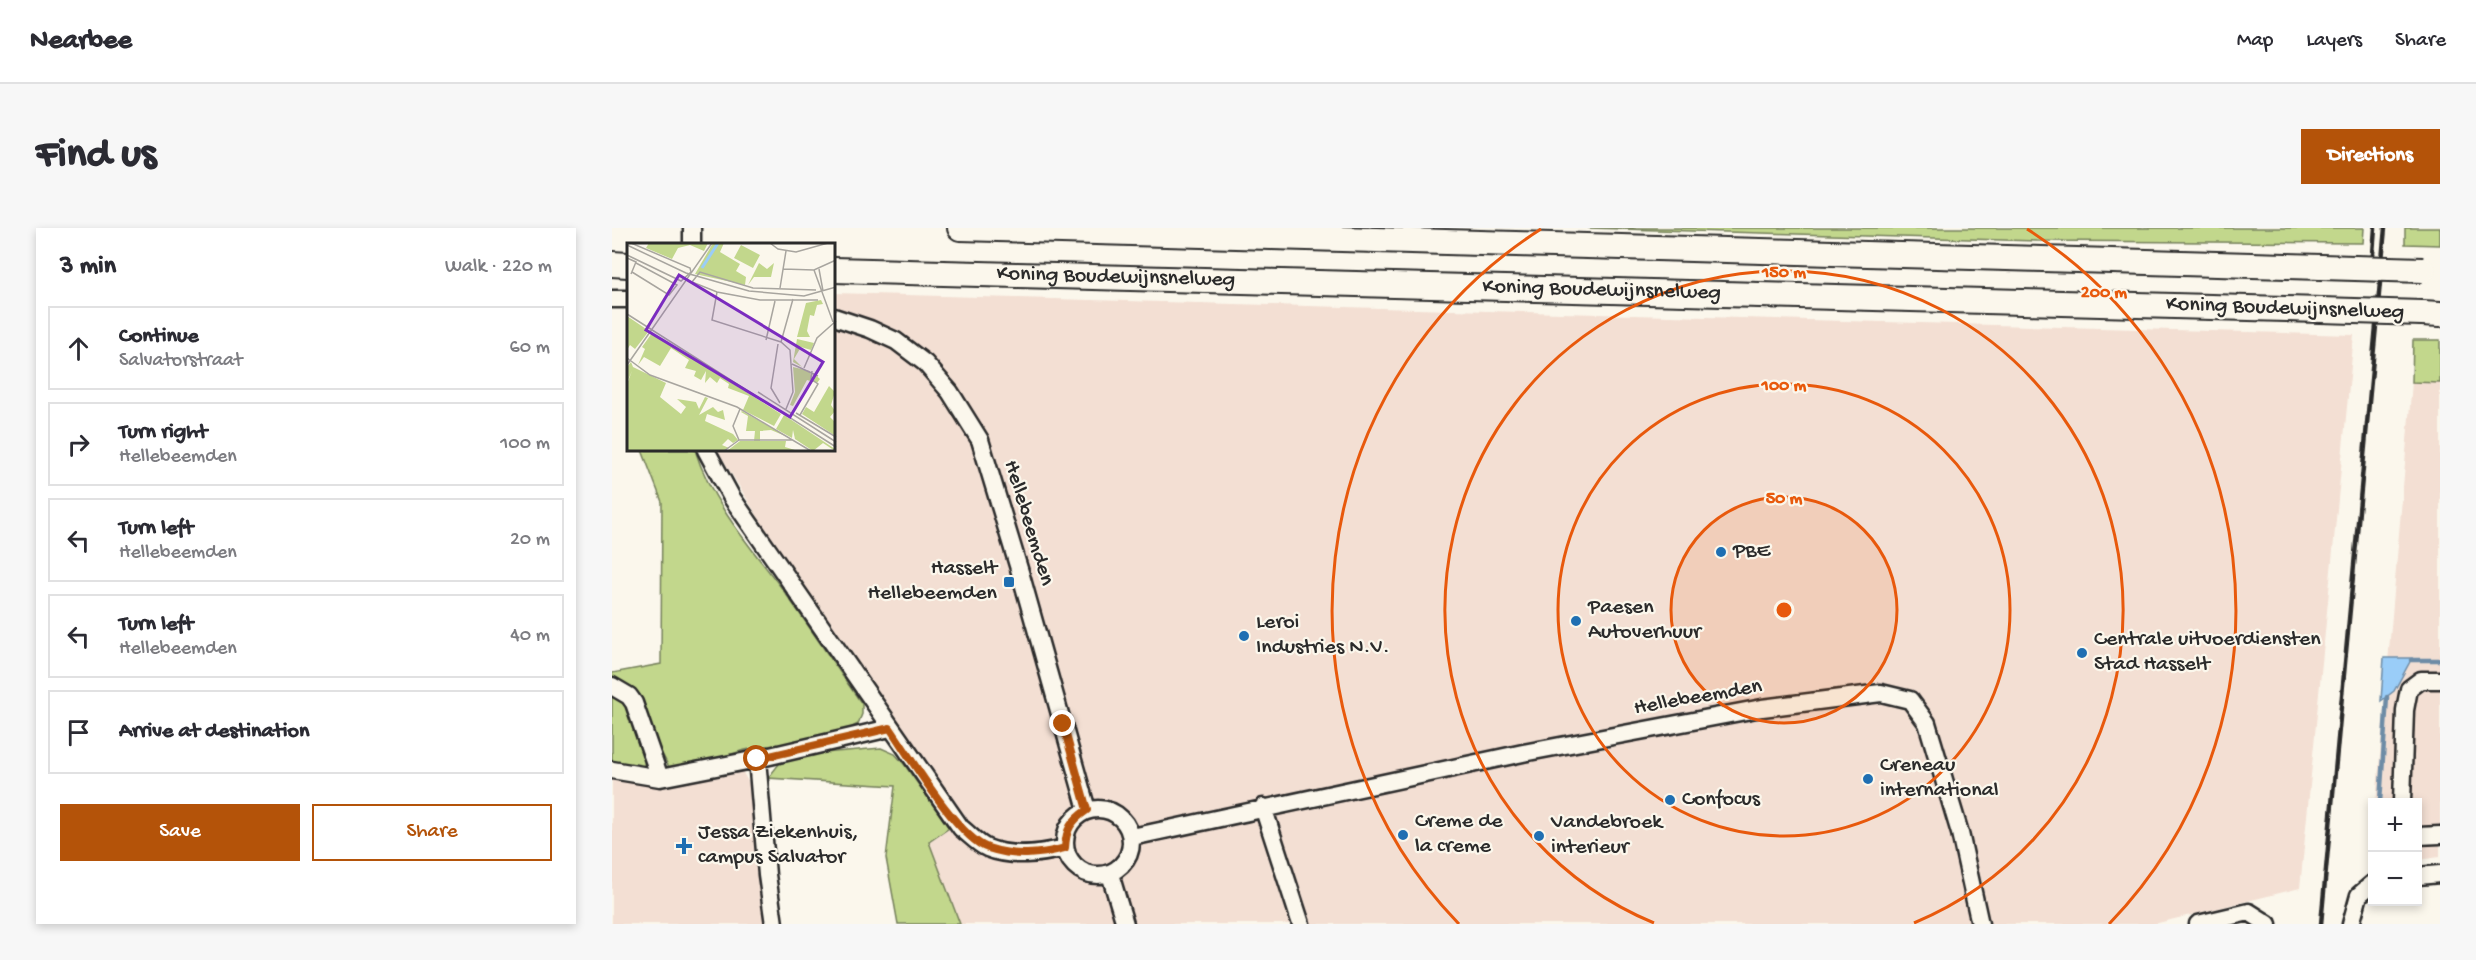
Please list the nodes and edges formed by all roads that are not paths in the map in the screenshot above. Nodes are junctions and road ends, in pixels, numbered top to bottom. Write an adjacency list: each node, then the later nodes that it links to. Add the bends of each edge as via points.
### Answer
1 (960, 228): 5 (highway, Koning Boudewijnsnelweg, bridge)
2 (612, 264): 3 (highway)
3 (627, 265)
4 (836, 270): 6 (highway, Koning Boudewijnsnelweg, bridge)
5 (2431, 270)
6 (2431, 314)
7 (836, 318): 17 (street, Hellebeemden, via 896,341 925,363 950,392 980,440)
8 (707, 452): 11 (street, via 732,498)
9 (2440, 680): 15 (street, via 2421,680 2409,689)
10 (612, 686): 14 (street, via 634,703)
11 (890, 728): 12 (street); 21 (street, via 961,828 986,848 1035,855)
12 (757, 759): 14 (street); 26 (street)
13 (612, 770): 14 (street)
14 (660, 778)
15 (2402, 798)
16 (1263, 807): 20 (street, Hellebeemden); 28 (street); 29 (street, Hellebeemden, via 1750,710 1881,693 1910,700 1927,723 1960,833)
17 (1087, 810): 20 (street, via 1116,813); 21 (street, via 1074,819 1066,833)
18 (2440, 835): 19 (street)
19 (2422, 836)
20 (1132, 837): 22 (street, via 1127,859)
21 (1065, 848): 22 (street, via 1071,862 1082,872)
22 (1110, 874): 27 (street)
23 (2440, 874): 24 (street)
24 (2422, 876)
25 (2368, 888): 32 (street, via 2359,895)
26 (774, 924)
27 (1125, 924)
28 (1301, 924)
29 (1980, 924)
30 (2198, 924): 31 (street, via 2248,912)
31 (2268, 924)
32 (2351, 924)

